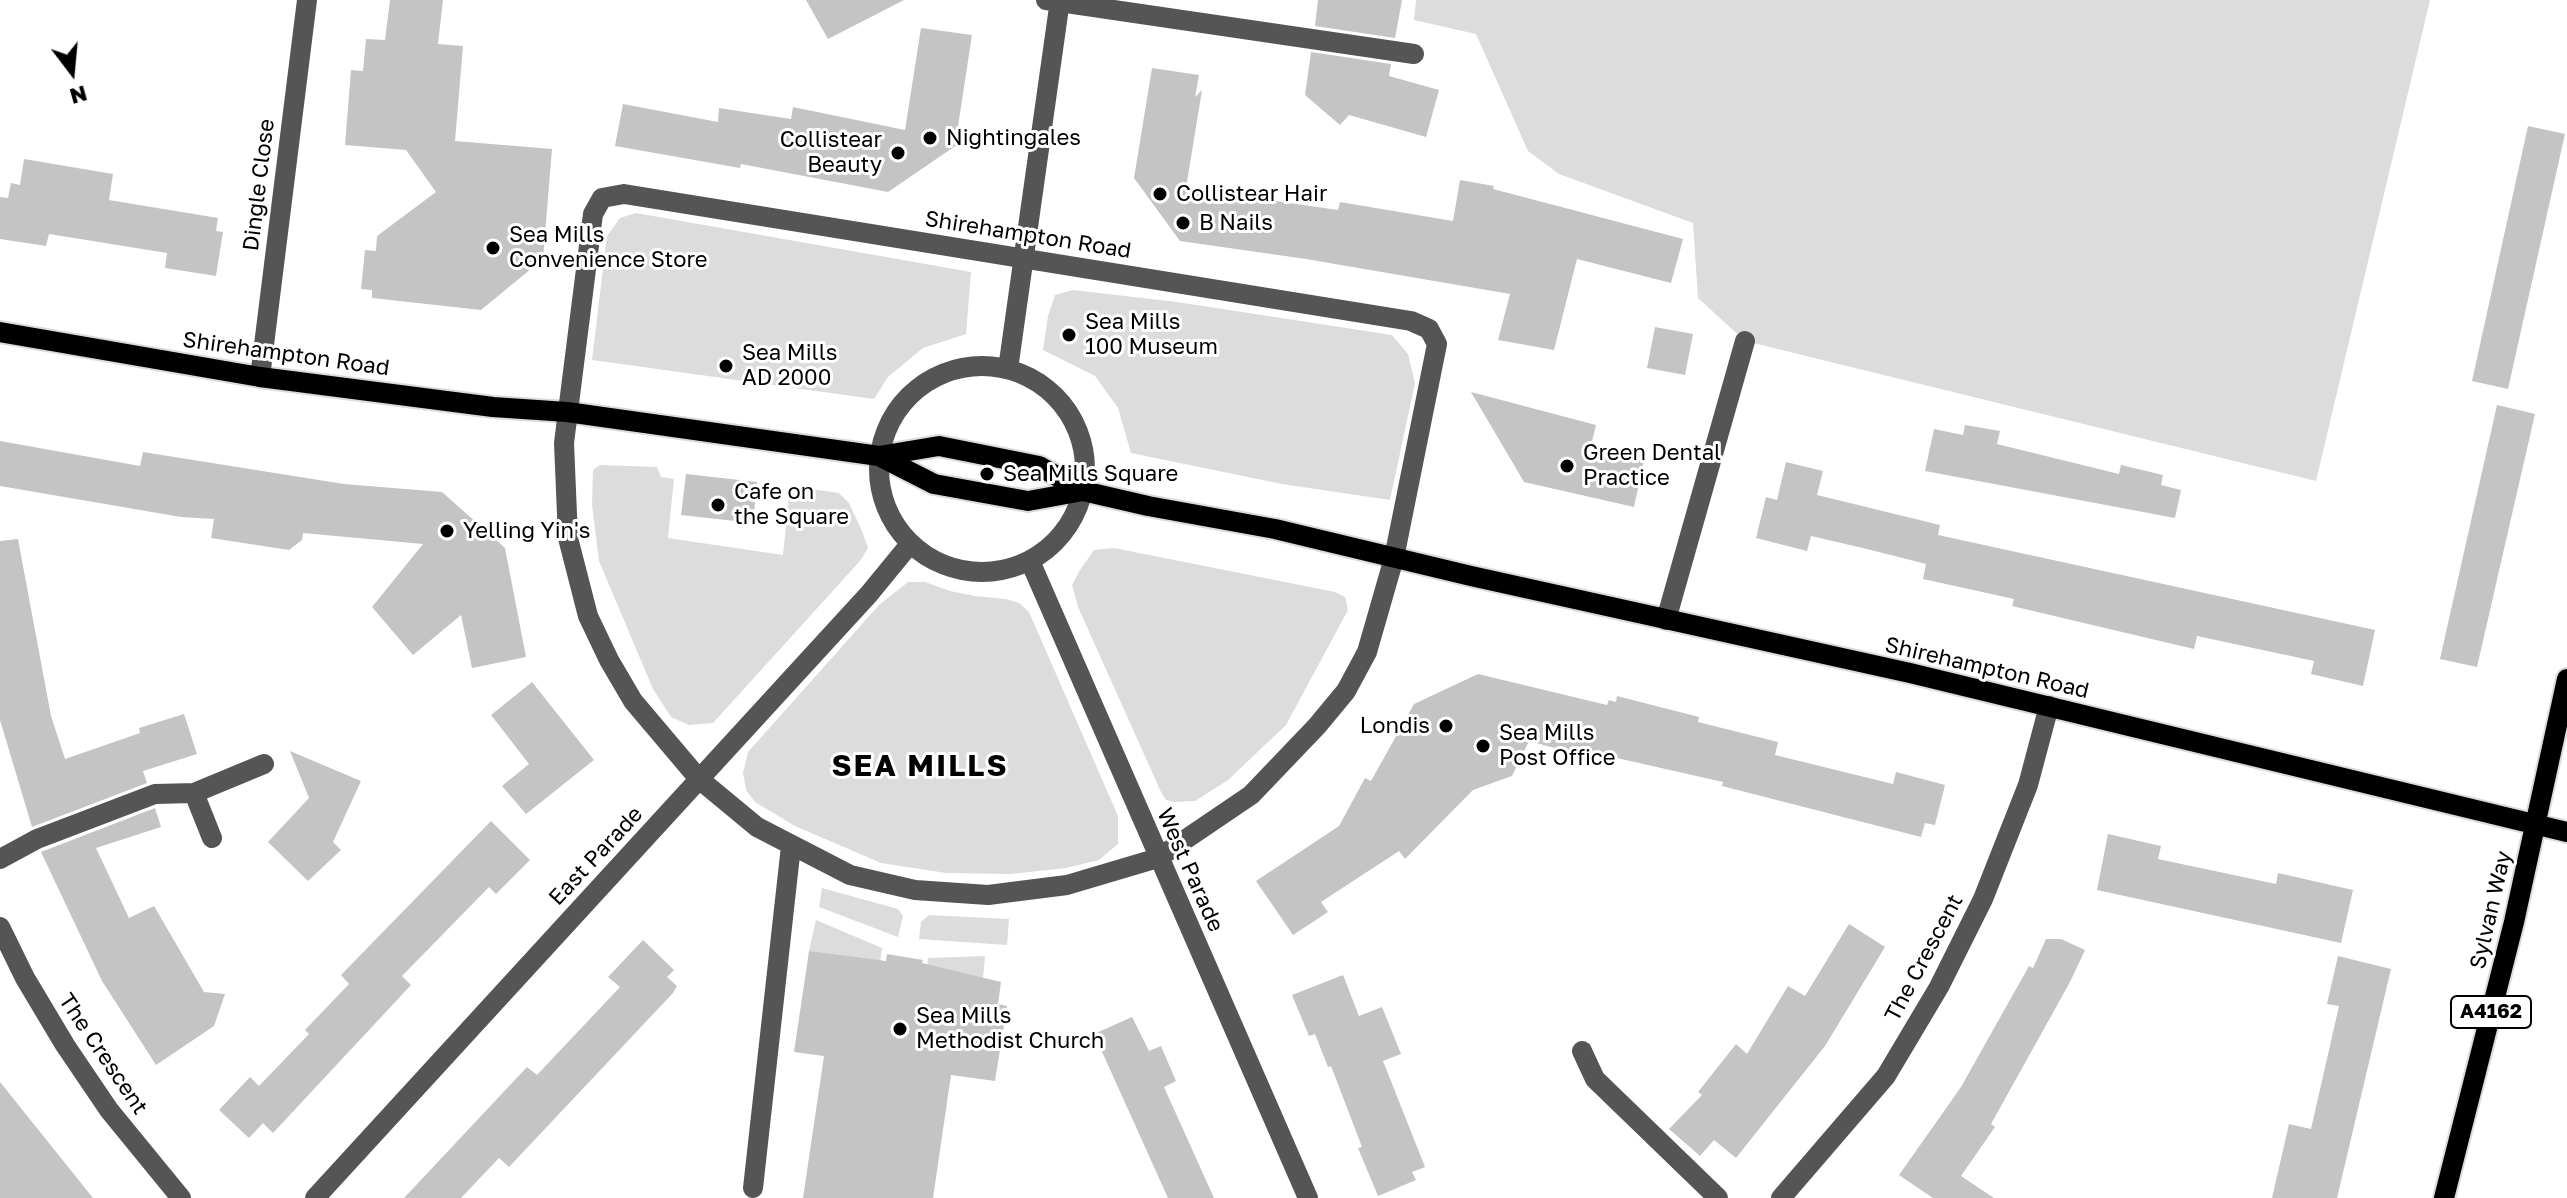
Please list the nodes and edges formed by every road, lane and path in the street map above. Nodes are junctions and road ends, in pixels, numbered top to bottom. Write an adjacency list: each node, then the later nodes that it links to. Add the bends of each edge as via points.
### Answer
1 (307, 0): 8 (street, Dingle Close)
2 (1055, 1): 3 (street); 4 (street)
3 (1414, 54)
4 (1026, 260): 7 (street); 9 (street, Shirehampton Road, via 624,194 602,198 593,214); 13 (street, Shirehampton Road, via 1411,321 1429,329 1437,344)
5 (0, 332): 8 (main road, Shirehampton Road)
6 (1745, 341): 15 (street)
7 (1008, 369): 10 (street, via 973,366 939,375 910,394 889,423); 11 (street, via 1037,381 1061,402 1077,429 1085,459)
8 (260, 377): 9 (main road, Shirehampton Road)
9 (567, 412): 10 (main road, Shirehampton Road); 19 (street, Shirehampton Road, via 568,538 588,616 633,701)
10 (879, 456): 11 (main road, Shirehampton Road, via 934,484 1028,501); 11 (main road, Shirehampton Road, via 939,446 1039,466); 12 (street, via 880,489 891,519)
11 (1083, 491): 13 (main road, Shirehampton Road); 14 (street, via 1073,520 1054,544)
12 (910, 544): 14 (street, via 937,562 967,572 1000,571); 19 (street, East Parade)
13 (1394, 558): 15 (main road, Shirehampton Road); 25 (street, Shirehampton Road, via 1367,652 1346,691 1251,795)
14 (1030, 561): 25 (street, West Parade)
15 (1666, 620): 17 (main road, Shirehampton Road)
16 (2567, 679): 21 (main road, Sylvan Way / A4162)
17 (2049, 706): 21 (main road, Shirehampton Road); 34 (street, The Crescent, via 2028,785 1983,899 1939,987 1886,1076)
18 (264, 764): 20 (street)
19 (699, 779): 24 (street, Shirehampton Road, via 757,827); 31 (street, East Parade)
20 (194, 793): 23 (street); 26 (street, via 155,794 37,839)
21 (2535, 825): 22 (main road, Shirehampton Road); 35 (main road, Sylvan Way / A4162)
22 (2567, 832)
23 (212, 838)
24 (791, 846): 25 (street, Shirehampton Road, via 850,875 915,890 988,895 1067,885); 29 (street)
25 (1158, 858): 32 (street, West Parade)
26 (0, 859)
27 (0, 927): 30 (street, The Crescent, via 74,1058)
28 (1582, 1051): 33 (street, via 1595,1079)
29 (753, 1188)
30 (181, 1198)
31 (315, 1198)
32 (1308, 1198)
33 (1718, 1198)
34 (1781, 1198)
35 (2444, 1198)

